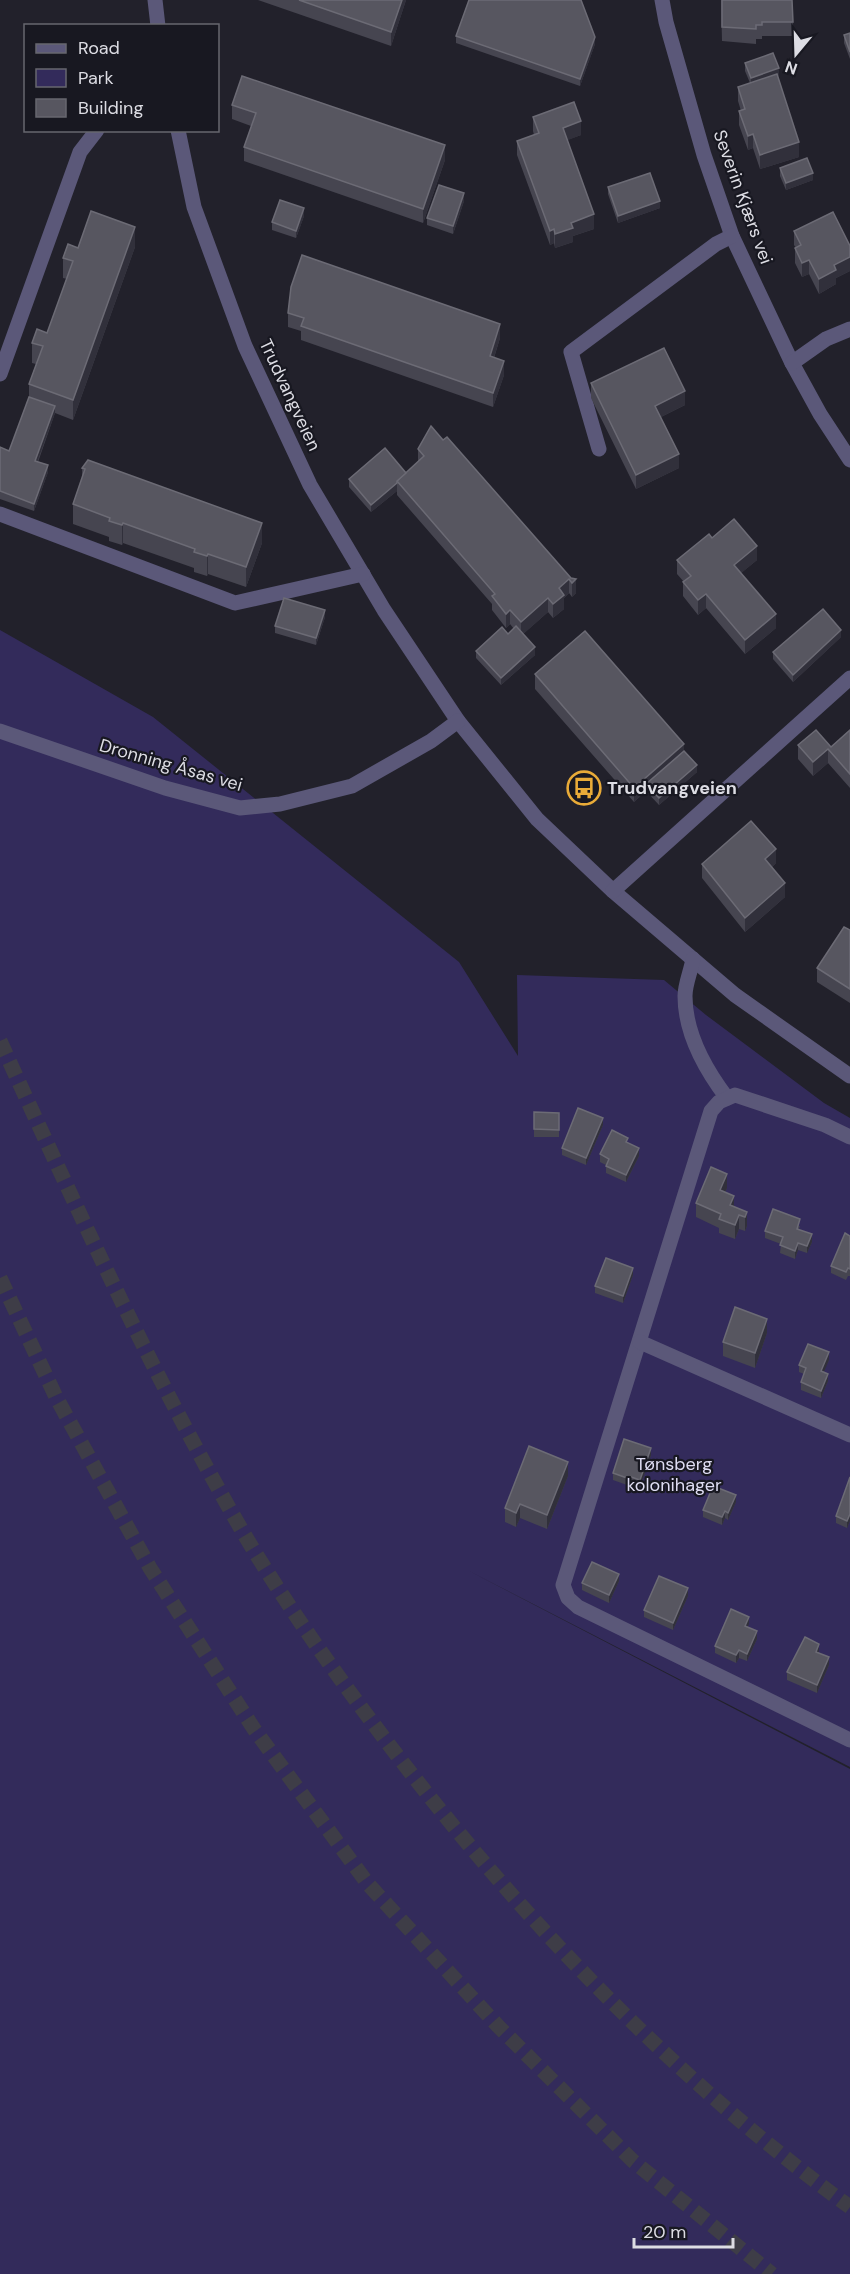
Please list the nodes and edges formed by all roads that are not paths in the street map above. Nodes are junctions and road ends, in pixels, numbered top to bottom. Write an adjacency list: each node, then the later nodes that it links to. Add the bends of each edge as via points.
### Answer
1 (155, 0): 3 (street)
2 (662, 0): 6 (street, Severin Kjærs vei, via 704,155)
3 (158, 24)
4 (95, 132): 9 (street, via 80,152)
5 (178, 132): 13 (street, Trudvangveien, via 194,207 245,346 310,485)
6 (732, 236): 8 (street, Severin Kjærs vei); 10 (street, via 571,352)
7 (850, 329): 8 (street, via 826,339)
8 (792, 363): 11 (street, Severin Kjærs vei)
9 (0, 374)
10 (599, 449)
11 (850, 460)
12 (0, 514): 13 (street, via 235,603)
13 (363, 574): 15 (street, Trudvangveien)
14 (850, 678): 17 (street)
15 (458, 721): 16 (street, Dronning Åsas vei, via 352,786 280,804 240,808 165,788); 17 (street, Trudvangveien, via 537,819)
16 (0, 731)
17 (613, 891): 18 (street, Trudvangveien)
18 (693, 959): 19 (street, Trudvangveien, via 778,1027); 20 (street, via 685,994 689,1023 698,1052)
19 (850, 1076)
20 (727, 1098): 21 (street, via 745,1097); 22 (street, via 711,1111)
21 (850, 1137)
22 (640, 1342): 23 (street); 24 (street, via 568,1566 564,1585 568,1598 578,1607)
23 (850, 1435)
24 (850, 1740)

